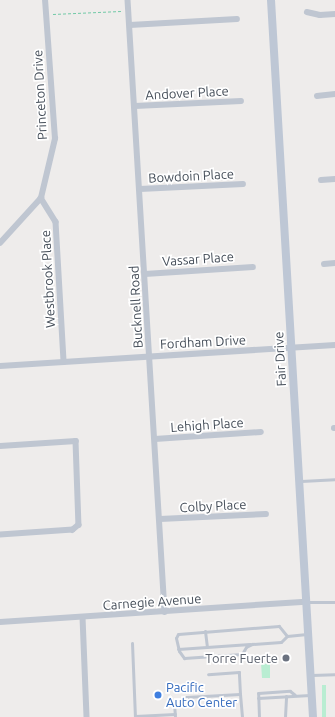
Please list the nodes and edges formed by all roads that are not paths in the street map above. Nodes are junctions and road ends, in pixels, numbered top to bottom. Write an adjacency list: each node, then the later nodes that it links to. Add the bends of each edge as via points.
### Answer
1 (45, 0): 16 (street, Princeton Drive, via 55,139)
2 (128, 0): 7 (street, Bucknell Road)
3 (271, 0): 23 (main road, Fair Drive)
4 (307, 12): 5 (street, via 320,15)
5 (335, 14)
6 (237, 19): 7 (street)
7 (130, 24): 11 (street, Bucknell Road)
8 (335, 94): 9 (street)
9 (317, 96)
10 (241, 102): 11 (street, Andover Place)
11 (135, 106): 15 (street, Bucknell Road)
12 (335, 179): 13 (street)
13 (321, 180)
14 (243, 184): 15 (street, Bowdoin Place)
15 (140, 189): 21 (street, Bucknell Road)
16 (41, 198): 17 (street, Princeton Drive); 25 (street, Westbrook Place, via 56,222)
17 (0, 243)
18 (335, 263): 19 (street)
19 (324, 264)
20 (253, 267): 21 (street, Vassar Place)
21 (145, 274): 24 (street, Bucknell Road)
22 (335, 345): 23 (street, Fordham Drive)
23 (292, 348): 24 (street, Fordham Drive); 31 (main road, Fair Drive)
24 (149, 357): 25 (street, Fordham Drive); 28 (street, Bucknell Road)
25 (64, 362): 26 (street, Fordham Drive)
26 (0, 366)
27 (261, 432): 28 (street, Lehigh Place)
28 (155, 440): 33 (street, Bucknell Road)
29 (0, 446): 34 (street, via 76,442 80,525 73,530)
30 (335, 479): 31 (lane)
31 (299, 481): 35 (main road, Fair Drive)
32 (266, 514): 33 (street, Colby Place)
33 (160, 519): 37 (street, Bucknell Road)
34 (0, 535)
35 (305, 602): 36 (lane); 37 (street, Carnegie Avenue); 41 (main road, Fair Drive)
36 (335, 602)
37 (165, 612): 38 (street, Carnegie Avenue)
38 (83, 617): 39 (street, Carnegie Avenue); 56 (street)
39 (0, 622)
40 (205, 631): 42 (lane, via 279,626); 45 (lane); 46 (lane, via 178,634)
41 (307, 634): 42 (lane); 49 (main road, Fair Drive)
42 (287, 636): 44 (lane, via 281,642)
43 (132, 643): 57 (lane)
44 (252, 644): 45 (lane); 46 (lane, via 242,654 184,658)
45 (207, 647): 46 (lane)
46 (178, 649)
47 (208, 674): 50 (lane, via 239,672)
48 (335, 674): 49 (lane)
49 (310, 676): 51 (main road, Fair Drive)
50 (240, 694): 55 (lane, via 186,697 174,703); 58 (lane)
51 (312, 694): 52 (lane); 61 (main road, Fair Drive)
52 (295, 695): 53 (lane); 54 (lane, via 290,691 258,693)
53 (286, 696): 54 (lane); 60 (lane)
54 (258, 698): 59 (lane)
55 (175, 716): 57 (lane)
56 (87, 717)
57 (135, 717)
58 (242, 717)
59 (259, 717)
60 (285, 717)
61 (313, 717)

